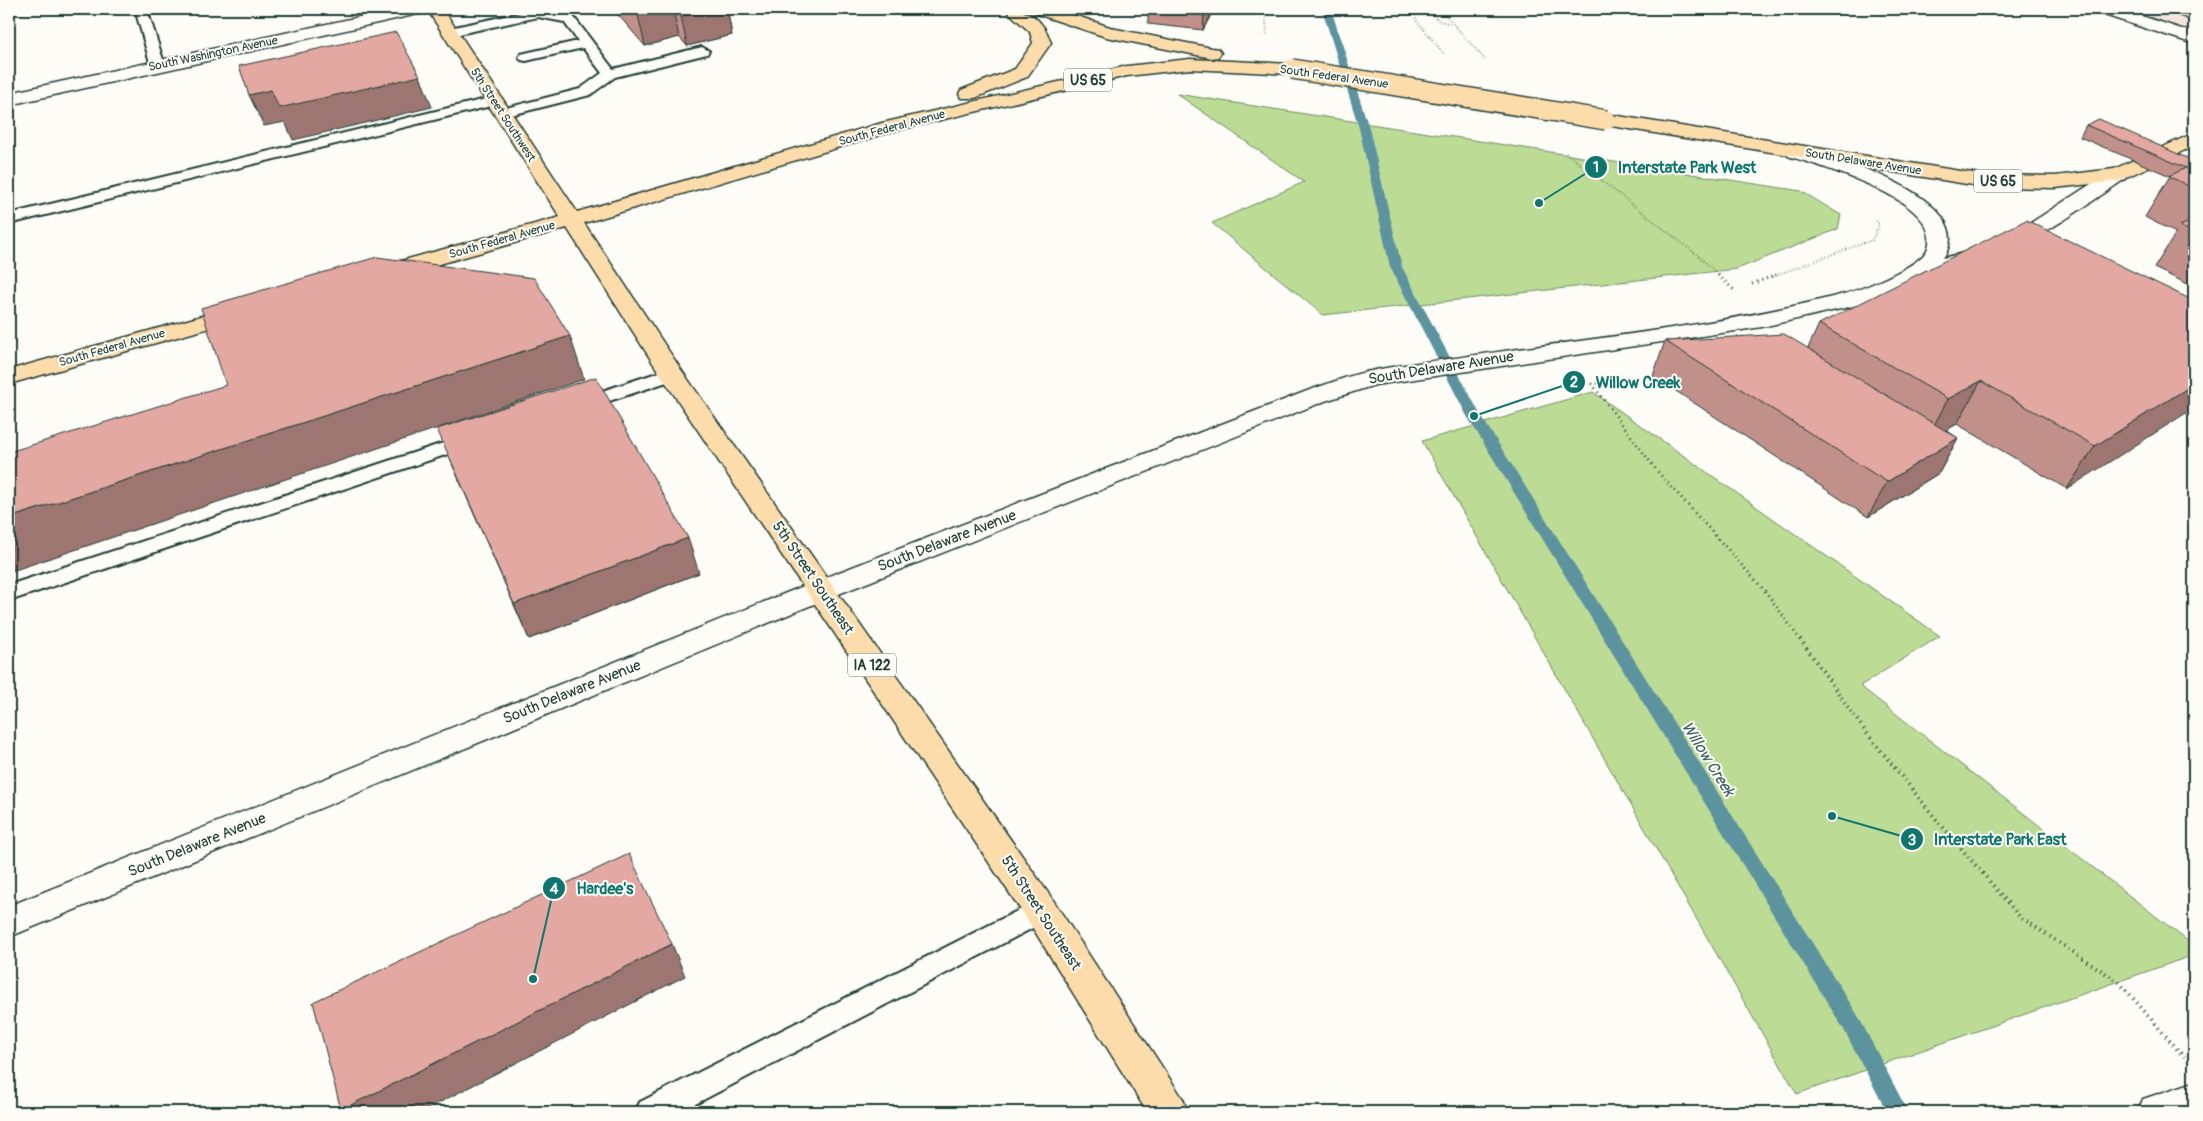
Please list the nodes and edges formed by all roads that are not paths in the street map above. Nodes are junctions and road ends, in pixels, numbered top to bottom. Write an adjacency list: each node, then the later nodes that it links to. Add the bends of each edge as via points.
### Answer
1 (142, 9): 12 (lane)
2 (418, 9): 12 (street, South Washington Avenue)
3 (435, 9): 7 (main road, 5th Street Southwest)
4 (1012, 9): 17 (main road, US 65, via 1038,30 1042,43 1021,73)
5 (1040, 9): 13 (main road, via 1112,33)
6 (2104, 9): 8 (street)
7 (450, 32): 9 (lane, via 538,13 568,19); 16 (main road, 5th Street Southwest)
8 (2194, 39)
9 (586, 43): 11 (lane); 14 (lane)
10 (702, 51): 14 (lane)
11 (526, 57)
12 (158, 66): 15 (street, South Washington Avenue)
13 (1292, 69): 17 (main road, South Federal Avenue / US 65, via 1190,64 1127,71); 19 (main road, South Federal Avenue / US 65, bridge)
14 (610, 74): 16 (lane, via 585,92)
15 (9, 99)
16 (499, 107): 21 (lane); 22 (main road, 5th Street Southwest)
17 (889, 127): 22 (main road, South Federal Avenue / US 65)
18 (2194, 138): 20 (main road, South Delaware Avenue / US 65)
19 (1795, 152): 20 (main road, South Delaware Avenue / US 65, via 1985,181 2055,182); 23 (street, South Delaware Avenue, via 1866,176 1904,193 1927,209 1938,230 1938,249)
20 (2118, 175): 23 (street, South Delaware Avenue, via 2030,232 1976,255)
21 (9, 219)
22 (572, 220): 24 (main road, South Federal Avenue); 26 (main road, 5th Street Southeast / IA 122)
23 (1918, 272): 30 (street, South Delaware Avenue, via 1850,300 1762,320 1371,378 1316,396)
24 (364, 278)
25 (258, 307): 27 (main road, South Federal Avenue)
26 (672, 374): 28 (lane); 30 (main road, 5th Street Southeast / IA 122)
27 (9, 377)
28 (559, 411)
29 (492, 433): 31 (lane)
30 (821, 590): 32 (main road, 5th Street Southeast / IA 122); 33 (street, South Delaware Avenue)
31 (9, 593)
32 (1041, 911): 35 (lane); 36 (main road, 5th Street Southeast / IA 122)
33 (9, 922)
34 (2194, 1100): 37 (street)
35 (650, 1112)
36 (1168, 1112)
37 (2157, 1112)

